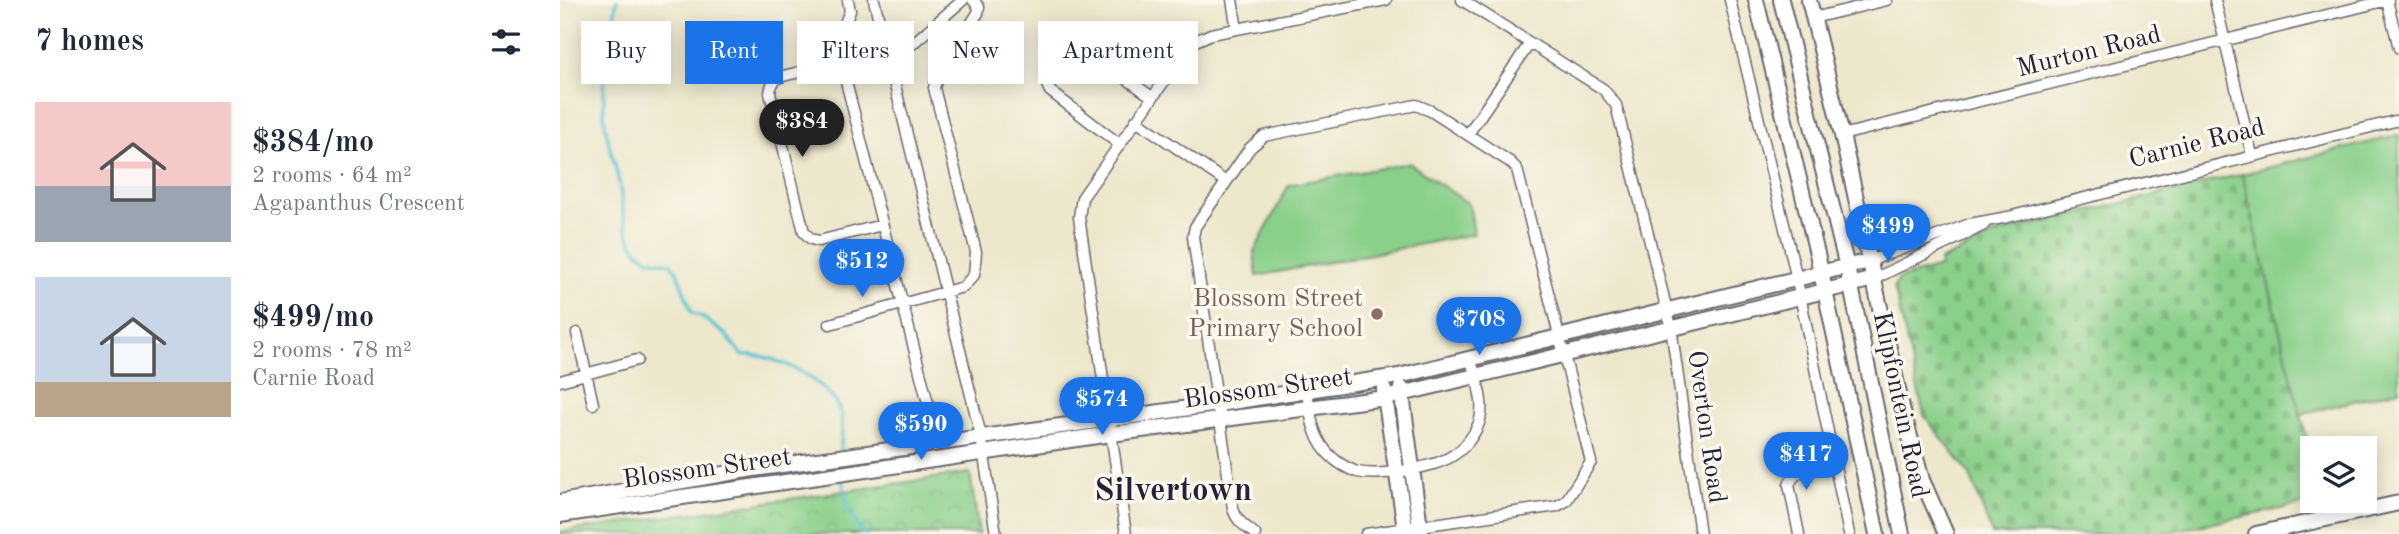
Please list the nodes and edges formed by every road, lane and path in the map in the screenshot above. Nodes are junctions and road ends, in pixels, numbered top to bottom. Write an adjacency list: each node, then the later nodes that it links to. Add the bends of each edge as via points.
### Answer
1 (848, 0): 16 (street)
2 (874, 0): 17 (street)
3 (964, 0): 20 (street)
4 (973, 0): 43 (street, via 978,13 934,88 977,265 970,282)
5 (1232, 0): 18 (street)
6 (1386, 0): 18 (street)
7 (1462, 0): 21 (street, Overton Road)
8 (1730, 0): 39 (street)
9 (1756, 0): 38 (street, Klipfontein Road)
10 (1781, 0): 37 (street, Klipfontein Road)
11 (1809, 0): 15 (street)
12 (1887, 0): 15 (street)
13 (2214, 0): 19 (street)
14 (2387, 0): 19 (street, Murton Road); 22 (street)
15 (1813, 18): 30 (street)
16 (846, 21)
17 (879, 21)
18 (1237, 29): 26 (street, via 1191,43)
19 (2224, 40): 30 (street, Murton Road); 32 (street)
20 (914, 43)
21 (1530, 43): 29 (street); 46 (street, Overton Road, via 1603,89 1616,105)
22 (2399, 48)
23 (797, 73): 35 (street, via 776,79 770,93 804,232 820,241)
24 (847, 84): 35 (street)
25 (894, 84): 43 (street)
26 (1152, 97): 27 (street); 31 (street, via 1083,48 1059,52 1045,75 1046,85)
27 (1136, 120): 31 (street); 33 (street)
28 (2399, 120): 32 (street, Carnie Road)
29 (1468, 134): 33 (street, via 1416,105 1269,134 1257,140); 50 (street, via 1517,169)
30 (1842, 135): 36 (street)
31 (1119, 144): 66 (street, via 1079,206)
32 (2252, 155): 34 (street, Carnie Road)
33 (1226, 183): 63 (street, via 1195,227 1193,237)
34 (2008, 217): 36 (street, Carnie Road, via 1969,224); 40 (street, Carnie Road)
35 (882, 225): 45 (street)
36 (1869, 261): 37 (street, Carnie Road); 40 (street)
37 (1847, 267): 38 (street, Blossom Street); 41 (street, Klipfontein Road)
38 (1821, 273): 39 (street, Blossom Street); 42 (street, Klipfontein Road)
39 (1796, 279): 44 (street); 46 (street, Blossom Street)
40 (1874, 279): 41 (street, Carnie Road); 90 (street, via 1914,453)
41 (1850, 284): 42 (street, Blossom Street); 89 (street, Klipfontein Road)
42 (1825, 289): 44 (street, Blossom Street); 88 (street, Klipfontein Road)
43 (945, 293): 45 (street); 69 (street)
44 (1799, 296): 48 (street, Blossom Street); 71 (street)
45 (902, 304): 47 (street); 65 (street)
46 (1667, 309): 48 (street, Overton Road); 50 (street, Blossom Street)
47 (830, 324)
48 (1671, 327): 51 (street, Blossom Street); 85 (street, Overton Road)
49 (577, 333): 54 (street)
50 (1560, 336): 51 (street); 53 (street, Blossom Street)
51 (1564, 353): 56 (street, Blossom Street); 79 (street, via 1591,462 1566,502)
52 (637, 360): 54 (street)
53 (1471, 360): 55 (street, Blossom Street); 56 (street)
54 (586, 374): 58 (street); 62 (street)
55 (1399, 376): 57 (street, Blossom Street); 60 (street)
56 (1475, 376): 60 (street, Blossom Street); 73 (street, via 1482,407 1474,435 1441,463)
57 (1382, 379): 59 (street, Blossom Street); 61 (street)
58 (560, 381)
59 (1307, 390): 63 (street, Blossom Street); 64 (street)
60 (1402, 394): 61 (street, Blossom Street); 73 (street)
61 (1385, 398): 64 (street, Blossom Street); 74 (street)
62 (593, 404)
63 (1218, 404): 66 (street, Blossom Street); 67 (street)
64 (1310, 409): 67 (street, Blossom Street); 74 (street, via 1315,435 1332,458 1359,472)
65 (931, 415)
66 (1109, 419): 68 (street); 69 (street, Blossom Street)
67 (1220, 421): 68 (street, Blossom Street); 83 (street, via 1235,516)
68 (1111, 434): 70 (street, Blossom Street); 82 (street)
69 (981, 436): 70 (street); 72 (street, Blossom Street)
70 (984, 453): 75 (street, Blossom Street); 81 (street)
71 (1834, 463): 86 (street, via 1791,478); 87 (street)
72 (753, 469): 75 (street); 76 (street, Blossom Street)
73 (1411, 469): 74 (street); 79 (street)
74 (1395, 471): 80 (street)
75 (756, 487): 78 (street, Blossom Street)
76 (560, 502)
77 (2399, 503): 91 (street)
78 (560, 515)
79 (1421, 530): 80 (street)
80 (1405, 531): 84 (street)
81 (996, 534)
82 (1126, 534)
83 (1255, 534)
84 (1366, 534)
85 (1700, 534)
86 (1799, 534)
87 (1849, 534)
88 (1877, 534)
89 (1902, 534)
90 (1946, 534)
91 (2256, 534)

